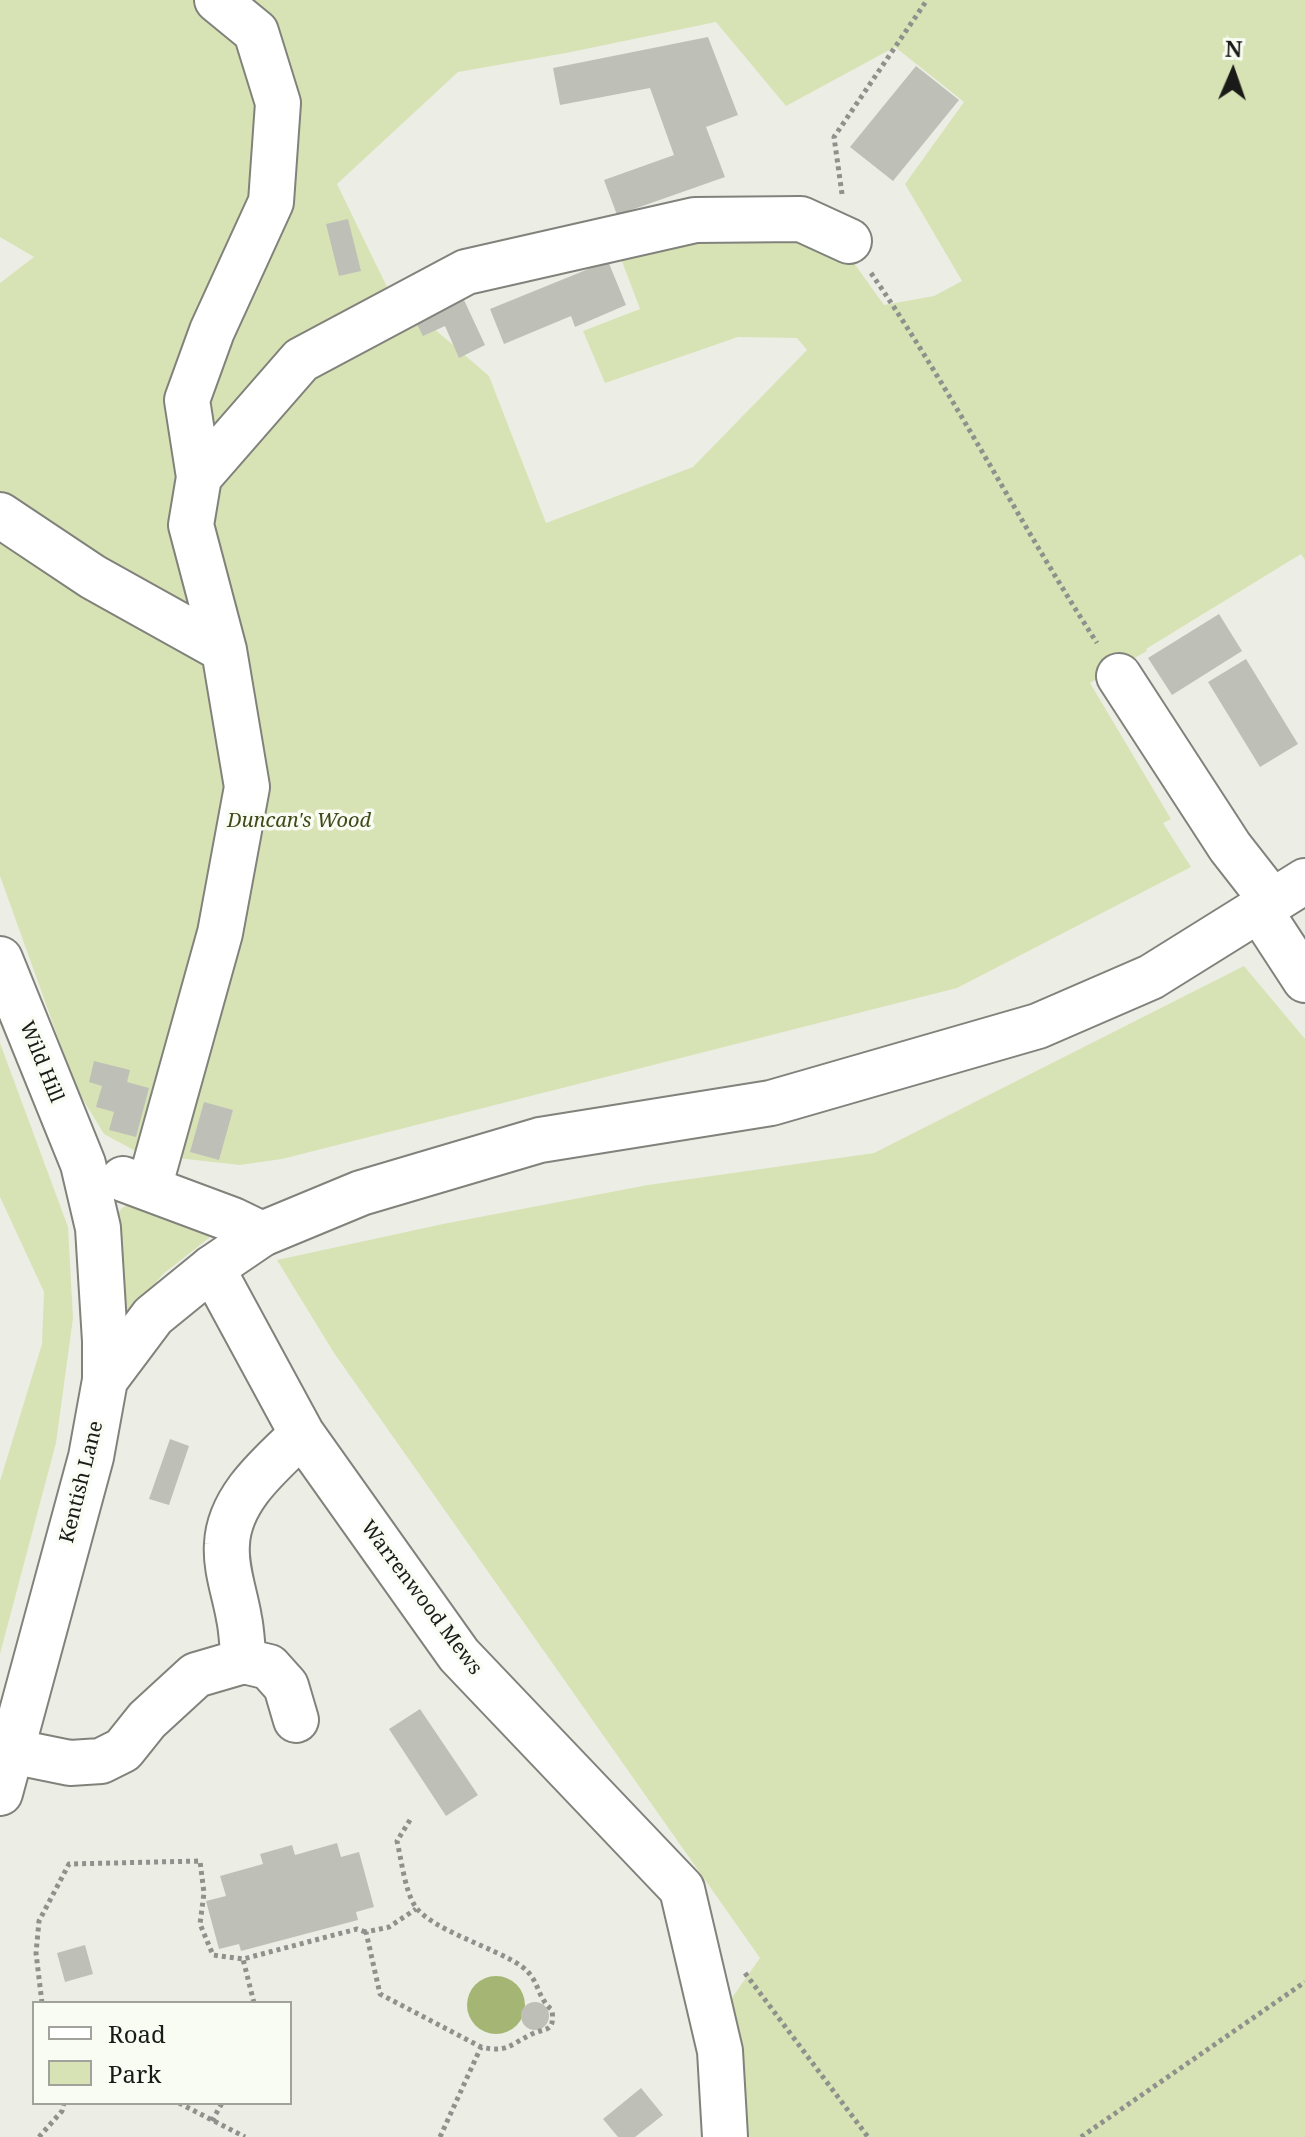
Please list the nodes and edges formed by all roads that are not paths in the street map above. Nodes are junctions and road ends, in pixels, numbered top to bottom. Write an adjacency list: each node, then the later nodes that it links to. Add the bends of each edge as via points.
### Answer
1 (217, 0): 3 (main road, via 256,32 278,103 271,202 187,400)
2 (849, 241): 3 (main road, via 801,219 695,220 466,272 301,360)
3 (199, 477): 5 (main road, via 191,525)
4 (0, 515): 5 (main road, via 93,577)
5 (224, 650): 11 (main road, via 247,787 220,933)
6 (1110, 664): 7 (main road, via 1230,847)
7 (1279, 898): 9 (main road); 12 (main road, Kentish Lane, via 1151,977 1038,1026 771,1103 540,1140 361,1193)
8 (0, 959): 10 (main road, Wild Hill)
9 (1305, 980)
10 (83, 1164): 11 (main road); 14 (main road, Wild Hill, via 98,1228)
11 (149, 1188): 12 (main road)
12 (262, 1234): 13 (main road, Kentish Lane)
13 (212, 1268): 14 (main road, Kentish Lane, via 153,1316); 15 (main road, Warrenwood Mews)
14 (105, 1380): 18 (main road, Kentish Lane, via 91,1457)
15 (302, 1434): 16 (main road, via 252,1485 228,1529 226,1548); 20 (main road, Warrenwood Mews, via 459,1655 682,1889 720,2051)
16 (244, 1661): 17 (main road, via 269,1667 286,1686); 18 (main road, via 196,1675 123,1750 101,1761 70,1763)
17 (296, 1720)
18 (11, 1751): 19 (main road, Kentish Lane)
19 (0, 1793)
20 (725, 2137)

